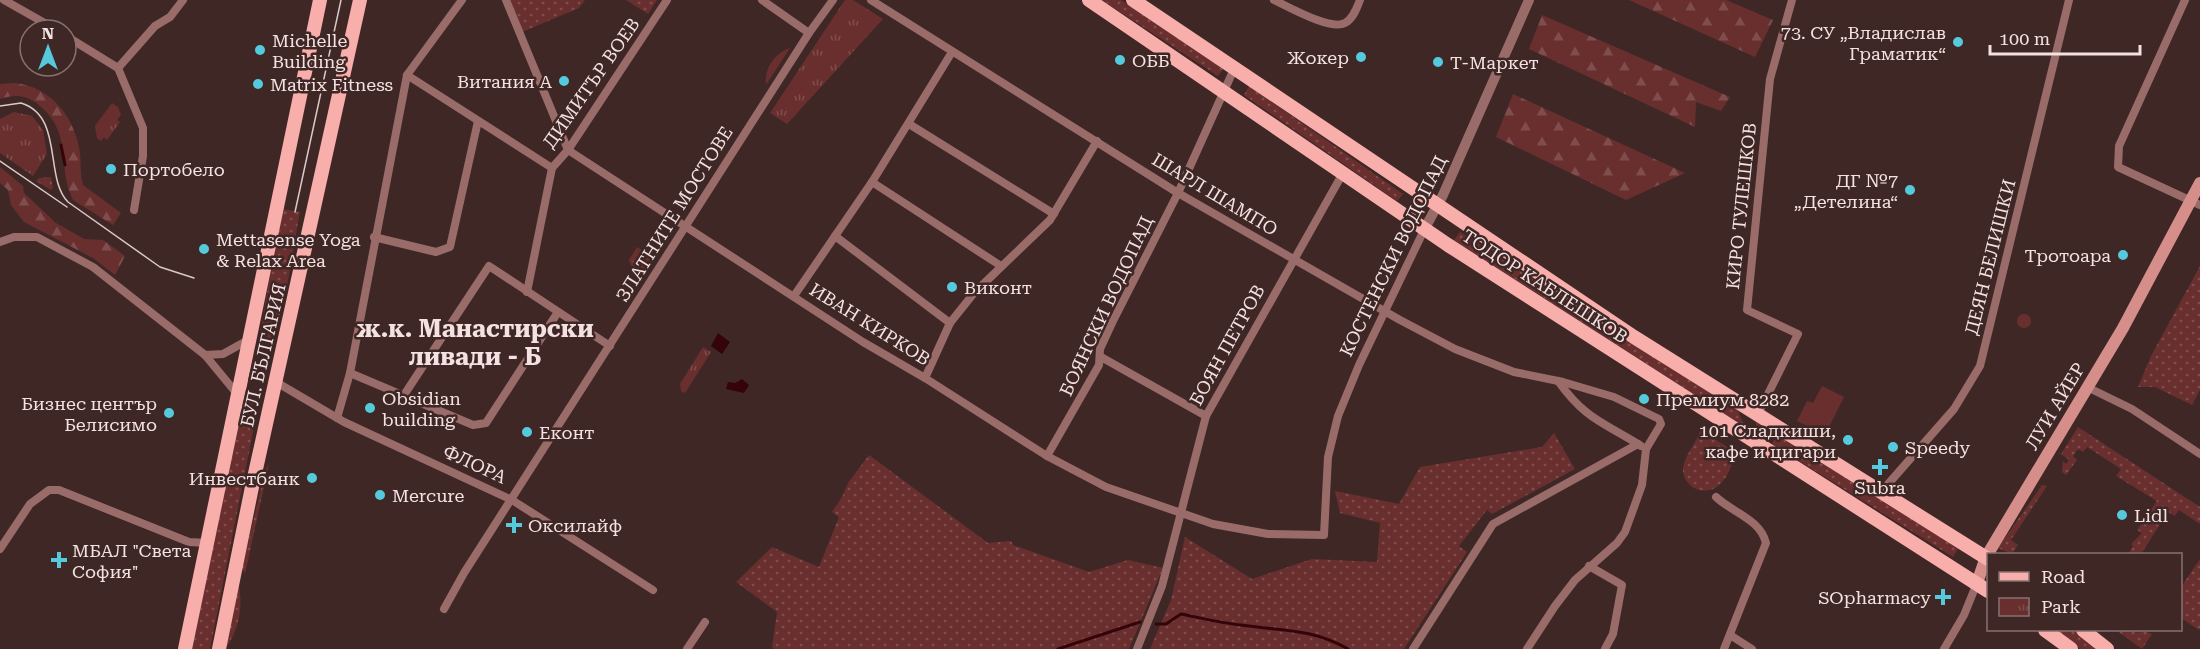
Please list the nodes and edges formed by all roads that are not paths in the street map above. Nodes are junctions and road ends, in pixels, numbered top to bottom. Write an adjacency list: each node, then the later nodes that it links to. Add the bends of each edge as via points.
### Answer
1 (4, 0): 19 (street)
2 (183, 0): 23 (street)
3 (320, 0): 52 (main road, БУЛ. БЪЛГАРИЯ)
4 (360, 0): 59 (main road, БУЛ. БЪЛГАРИЯ)
5 (462, 0): 25 (street)
6 (506, 0): 30 (street)
7 (667, 0): 30 (street, ДИМИТЪР ВОЕВ)
8 (762, 0): 20 (street)
9 (832, 0): 20 (street, ЗЛАТНИТЕ МОСТОВЕ)
10 (871, 0): 22 (street, ШАРЛ ШАМПО)
11 (1089, 0): 26 (main road, ТОДОР КАБЛЕШКОВ)
12 (1133, 0): 24 (main road, ТОДОР КАБЛЕШКОВ)
13 (1275, 0): 14 (street, via 1331,25 1345,24)
14 (1360, 0)
15 (1529, 0): 37 (street, КОСТЕНСКИ ВОДОПАД)
16 (1792, 0): 63 (street, КИРО ТУЛЕШКОВ, via 1770,79 1747,310 1797,334)
17 (2069, 0): 69 (street, ДЕЯН БЕЛИШКИ, via 1980,366 1954,409)
18 (2185, 0): 36 (street, via 2119,146 2118,166)
19 (36, 18)
20 (809, 33): 40 (street, ЗЛАТНИТЕ МОСТОВЕ)
21 (78, 43): 23 (street)
22 (952, 52): 28 (street); 29 (street, ШАРЛ ШАМПО)
23 (118, 68): 38 (street, via 143,128 143,156)
24 (1234, 69): 26 (street, БОЯНСКИ ВОДОПАД); 37 (main road, ТОДОР КАБЛЕШКОВ)
25 (407, 75): 27 (street); 43 (street)
26 (1224, 92): 32 (main road, ТОДОР КАБЛЕШКОВ); 35 (street, БОЯНСКИ ВОДОПАД)
27 (478, 121): 31 (street); 43 (street, via 450,248 436,252)
28 (909, 124): 33 (street); 39 (street)
29 (1097, 141): 35 (street, ШАРЛ ШАМПО); 39 (street)
30 (568, 150): 31 (street, ДИМИТЪР ВОЕВ); 40 (street, ИВАН КИРКОВ)
31 (552, 168): 47 (street, ДИМИТЪР ВОЕВ)
32 (1343, 172): 41 (main road, ТОДОР КАБЛЕШКОВ); 45 (street, БОЯН ПЕТРОВ)
33 (872, 182): 42 (street); 46 (street)
34 (2200, 183): 36 (main road, ЛУИ АЙЕР)
35 (1178, 193): 45 (street, ШАРЛ ШАМПО); 55 (street, БОЯНСКИ ВОДОПАД, via 1112,323 1100,349)
36 (2195, 203): 60 (main road, ЛУИ АЙЕР)
37 (1436, 206): 41 (street, КОСТЕНСКИ ВОДОПАД); 63 (main road, ТОДОР КАБЛЕШКОВ)
38 (134, 210)
39 (1054, 214): 46 (street)
40 (687, 225): 48 (street, ИВАН КИРКОВ); 53 (street, ЗЛАТНИТЕ МОСТОВЕ)
41 (1425, 228): 50 (street, КОСТЕНСКИ ВОДОПАД); 79 (main road, ТОДОР КАБЛЕШКОВ)
42 (835, 236): 48 (street); 51 (street)
43 (374, 237): 56 (street)
44 (0, 242): 54 (street, via 24,236 48,241 93,267)
45 (1294, 261): 50 (street, ШАРЛ ШАМПО); 64 (street, БОЯН ПЕТРОВ)
46 (1001, 266): 51 (street)
47 (527, 292): 49 (street); 62 (street, via 489,266)
48 (794, 296): 57 (street, ИВАН КИРКОВ)
49 (558, 312): 53 (street); 62 (street, via 486,423 473,425)
50 (1385, 312): 58 (street, ШАРЛ ШАМПО, via 1455,349 1514,372); 73 (street, КОСТЕНСКИ ВОДОПАД, via 1338,416 1327,466)
51 (950, 323): 57 (street)
52 (250, 339): 54 (street, via 223,354); 61 (main road, БУЛ. БЪЛГАРИЯ)
53 (610, 346): 71 (street, ЗЛАТНИТЕ МОСТОВЕ)
54 (205, 355): 61 (street)
55 (1101, 357): 64 (street); 68 (street, БОЯНСКИ ВОДОПАД)
56 (350, 373): 62 (street); 65 (street)
57 (924, 378): 68 (street, ИВАН КИРКОВ)
58 (1558, 381): 66 (street, via 1590,416); 66 (street, ШАРЛ ШАМПО, via 1614,397 1659,419 1661,424)
59 (276, 382): 65 (street, ФЛОРА); 87 (main road, БУЛ. БЪЛГАРИЯ)
60 (2087, 387): 67 (street, via 2132,409); 76 (main road, ЛУИ АЙЕР)
61 (238, 395): 74 (main road, БУЛ. БЪЛГАРИЯ)
62 (404, 395)
63 (1758, 414): 69 (main road, ТОДОР КАБЛЕШКОВ)
64 (1206, 416): 72 (street, БОЯН ПЕТРОВ)
65 (337, 418): 71 (street, ФЛОРА)
66 (1642, 447): 78 (street, via 1642,485 1628,527 1617,543); 90 (street, via 1493,524)
67 (2200, 454)
68 (1047, 456): 72 (street, ИВАН КИРКОВ, via 1106,487)
69 (1882, 491): 77 (main road, ТОДОР КАБЛЕШКОВ)
70 (1716, 496): 85 (street, via 1760,528 1766,543)
71 (512, 500): 80 (street, ФЛОРА); 81 (street, ЗЛАТНИТЕ МОСТОВЕ)
72 (1181, 515): 73 (street, ИВАН КИРКОВ, via 1268,534); 89 (street, БОЯН ПЕТРОВ, via 1162,586)
73 (1324, 535)
74 (208, 543): 75 (street, via 189,542 59,490 49,490 30,504); 86 (main road, БУЛ. БЪЛГАРИЯ)
75 (0, 549)
76 (1990, 553)
77 (1987, 558): 79 (main road, ЛУИ АЙЕР)
78 (1589, 567): 91 (street, via 1555,606); 92 (street, via 1622,585 1613,634)
79 (1983, 587): 95 (street, ЛУИ АЙЕР)
80 (653, 590)
81 (444, 609)
82 (705, 622): 88 (street)
83 (2046, 631): 96 (main road)
84 (2084, 631): 97 (main road)
85 (1730, 635): 93 (street); 94 (street)
86 (185, 649)
87 (219, 649)
88 (687, 649)
89 (1137, 649)
90 (1413, 649)
91 (1527, 649)
92 (1605, 649)
93 (1724, 649)
94 (1752, 649)
95 (1944, 649)
96 (2071, 649)
97 (2108, 649)

